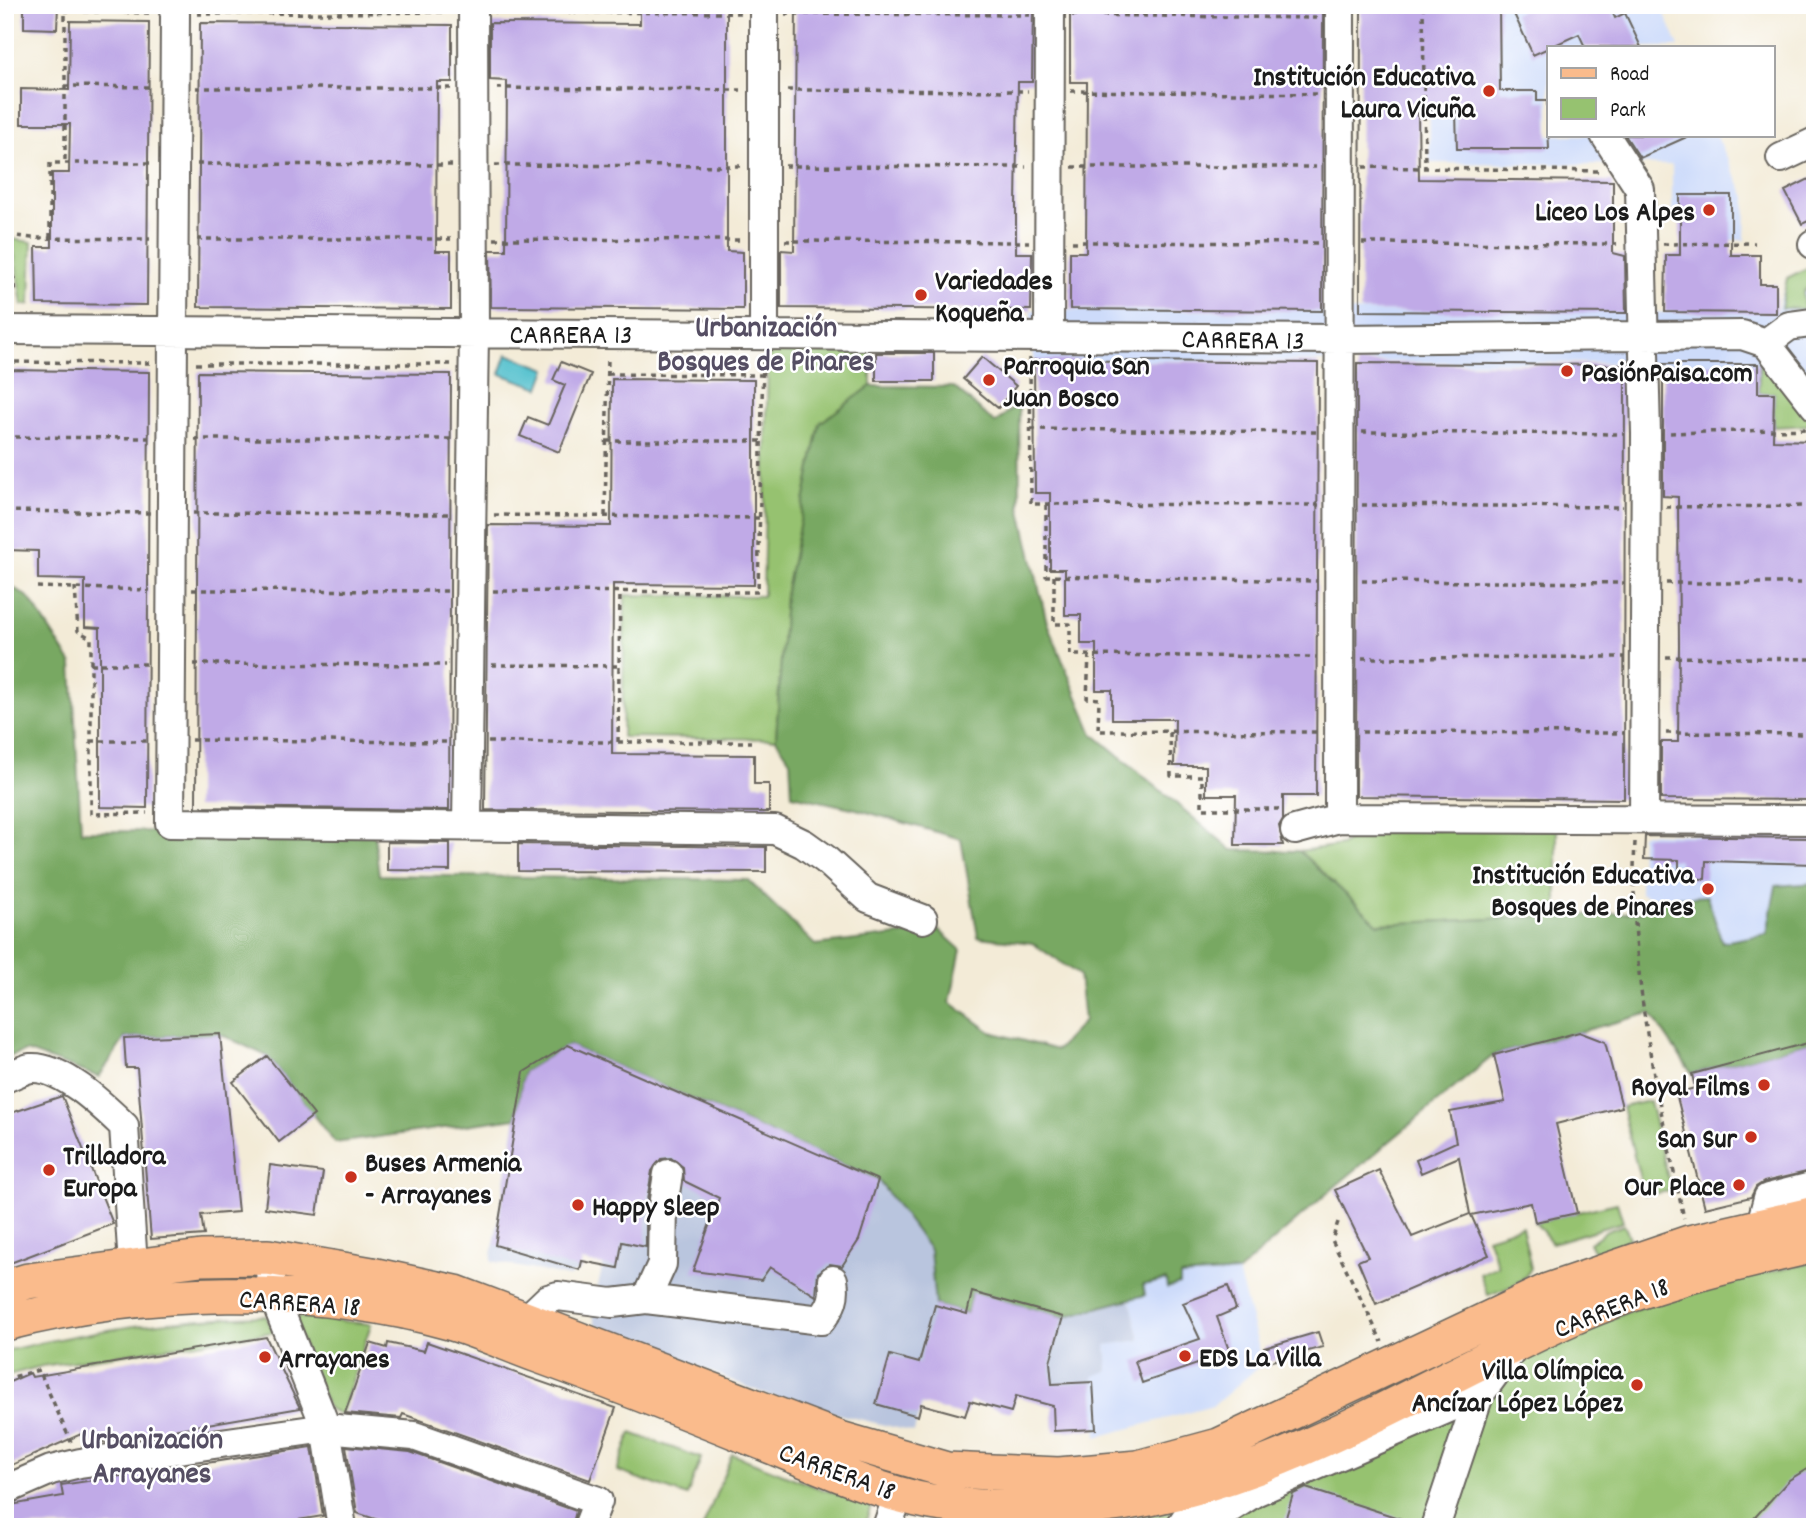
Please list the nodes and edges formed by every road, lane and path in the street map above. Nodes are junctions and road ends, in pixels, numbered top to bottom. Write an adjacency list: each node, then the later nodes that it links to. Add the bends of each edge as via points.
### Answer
1 (1423, 5): 23 (path)
2 (65, 8): 5 (path); 8 (path)
3 (473, 9): 4 (path); 5 (path); 10 (street)
4 (764, 9): 6 (path); 11 (street)
5 (173, 10): 9 (street)
6 (1050, 10): 7 (path); 12 (street)
7 (1340, 12): 13 (street)
8 (64, 86): 9 (path); 17 (path)
9 (174, 88): 10 (path); 18 (street)
10 (473, 88): 11 (path); 19 (street)
11 (764, 90): 12 (path); 20 (street)
12 (1050, 91): 13 (path); 21 (street)
13 (1340, 94): 22 (street)
14 (1606, 136): 24 (street)
15 (1815, 142): 16 (street)
16 (1781, 158)
17 (65, 163): 18 (path); 27 (path, via 50,163)
18 (174, 163): 19 (path); 28 (street)
19 (474, 165): 20 (path); 29 (street)
20 (764, 166): 21 (path); 30 (street)
21 (1050, 167): 22 (path); 31 (street)
22 (1340, 167): 23 (path); 32 (street)
23 (1425, 167): 24 (path)
24 (1631, 172): 34 (street, via 1640,189)
25 (5, 216): 26 (path)
26 (8, 235): 27 (path); 35 (path, via 16,293)
27 (50, 238): 28 (path)
28 (174, 239): 29 (path); 38 (street)
29 (474, 239): 30 (path); 39 (street)
30 (764, 240): 31 (path); 41 (street)
31 (1049, 242): 32 (path); 42 (street)
32 (1340, 243): 34 (path); 44 (street)
33 (1755, 243): 34 (path)
34 (1641, 244): 43 (street)
35 (5, 294)
36 (1815, 326): 45 (street, via 1789,326)
37 (5, 330): 38 (street, CARRERA 13)
38 (174, 331): 39 (street, CARRERA 13); 47 (street)
39 (474, 333): 40 (street, CARRERA 13); 48 (street)
40 (608, 333): 41 (street, CARRERA 13); 49 (path)
41 (764, 334): 42 (street, CARRERA 13); 50 (path)
42 (1039, 335): 44 (street, CARRERA 13); 52 (path)
43 (1643, 337): 44 (street, CARRERA 13); 45 (street, CARRERA 13, via 1742,335); 55 (street)
44 (1340, 339): 54 (street)
45 (1766, 343): 51 (street)
46 (5, 362): 47 (path)
47 (174, 364): 48 (path); 57 (street)
48 (474, 365): 58 (street)
49 (608, 374): 50 (path); 60 (path)
50 (763, 375): 59 (path)
51 (1815, 406)
52 (1031, 429): 54 (path); 61 (path, via 1031,504)
53 (1815, 429): 55 (path)
54 (1340, 432): 55 (path); 62 (street)
55 (1646, 434): 64 (street)
56 (5, 437): 57 (path)
57 (173, 439): 58 (path); 66 (street)
58 (473, 439): 67 (street)
59 (761, 440): 60 (path); 69 (path)
60 (606, 441): 68 (path)
61 (1046, 505): 62 (path); 70 (path, via 1046,576)
62 (1340, 505): 64 (path); 71 (street)
63 (1815, 506): 64 (path)
64 (1645, 507): 72 (street)
65 (5, 511): 66 (path)
66 (173, 513): 67 (path); 76 (street)
67 (472, 514): 68 (path); 77 (street)
68 (605, 516): 69 (path)
69 (760, 518): 78 (path, via 758,592)
70 (1054, 576): 71 (path); 79 (path, via 1054,624 1070,624 1070,655)
71 (1339, 581): 72 (path); 81 (street)
72 (1645, 583): 73 (path); 80 (street)
73 (1815, 583)
74 (37, 587): 75 (path)
75 (75, 587): 76 (path); 83 (path, via 78,631 91,638)
76 (172, 590): 77 (path); 84 (street)
77 (471, 592): 78 (path); 85 (street)
78 (620, 592): 86 (path)
79 (1088, 655): 81 (path); 87 (path, via 1087,698 1099,699 1098,731)
80 (1644, 657): 81 (path); 82 (path); 89 (street)
81 (1339, 658): 88 (street)
82 (1815, 659)
83 (91, 664): 84 (path); 92 (path)
84 (172, 664): 85 (path); 91 (street)
85 (470, 665): 86 (path); 93 (street)
86 (619, 666): 94 (path)
87 (1170, 732): 88 (path); 98 (path, via 1171,776 1202,776 1202,809)
88 (1339, 732): 89 (path); 97 (street)
89 (1644, 733): 90 (path); 99 (street)
90 (1815, 734)
91 (171, 740): 92 (path); 93 (path); 96 (street)
92 (91, 741): 96 (path, via 91,814)
93 (468, 742): 94 (path); 101 (street)
94 (618, 742): 95 (path)
95 (751, 742)
96 (170, 813): 101 (street, via 170,823)
97 (1339, 818): 98 (street); 99 (street)
98 (1297, 819)
99 (1640, 819): 100 (street); 109 (path, via 1632,895 1655,1086)
100 (1815, 820)
101 (467, 824): 102 (street, via 775,830 825,859 869,898)
102 (923, 919)
103 (5, 1078): 112 (street, via 32,1068 59,1074 124,1126)
104 (668, 1174): 116 (street, via 662,1264)
105 (1815, 1186): 108 (street, via 1768,1198)
106 (1815, 1214): 108 (main road, CARRERA 18)
107 (1338, 1222): 120 (path, via 1332,1240)
108 (1760, 1228): 109 (main road, CARRERA 18)
109 (1689, 1243): 120 (main road, CARRERA 18, via 1548,1291)
110 (1815, 1245): 119 (main road, CARRERA 18, via 1697,1273 1568,1320)
111 (268, 1257): 112 (main road, CARRERA 18); 115 (street); 117 (main road, CARRERA 18, via 456,1293)
112 (133, 1266): 114 (main road, CARRERA 18)
113 (833, 1280): 116 (street, via 831,1308 821,1320)
114 (5, 1288)
115 (273, 1294): 118 (main road, CARRERA 18, via 160,1299); 123 (street); 127 (main road, CARRERA 18, via 366,1304 449,1322)
116 (646, 1299): 117 (street, via 612,1303 558,1296 548,1299)
117 (527, 1319): 120 (main road, CARRERA 18, via 840,1440 947,1470 1059,1475 1138,1468 1219,1446)
118 (5, 1323)
119 (1514, 1348): 122 (street); 125 (main road, CARRERA 18)
120 (1392, 1362)
121 (5, 1379): 124 (path, via 40,1370)
122 (1479, 1395): 134 (street, via 1255,1492 1218,1516); 135 (street)
123 (326, 1428): 124 (street); 129 (street); 130 (street, via 414,1436 597,1501)
124 (80, 1463): 126 (street)
125 (1249, 1471): 128 (main road, CARRERA 18, via 1143,1498 1060,1508); 133 (street, via 1195,1506)
126 (5, 1490)
127 (899, 1493): 128 (main road, CARRERA 18); 131 (street)
128 (937, 1503): 132 (street)
129 (342, 1527)
130 (589, 1527)
131 (887, 1527)
132 (979, 1527)
133 (1180, 1527)
134 (1210, 1527)
135 (1435, 1527)

